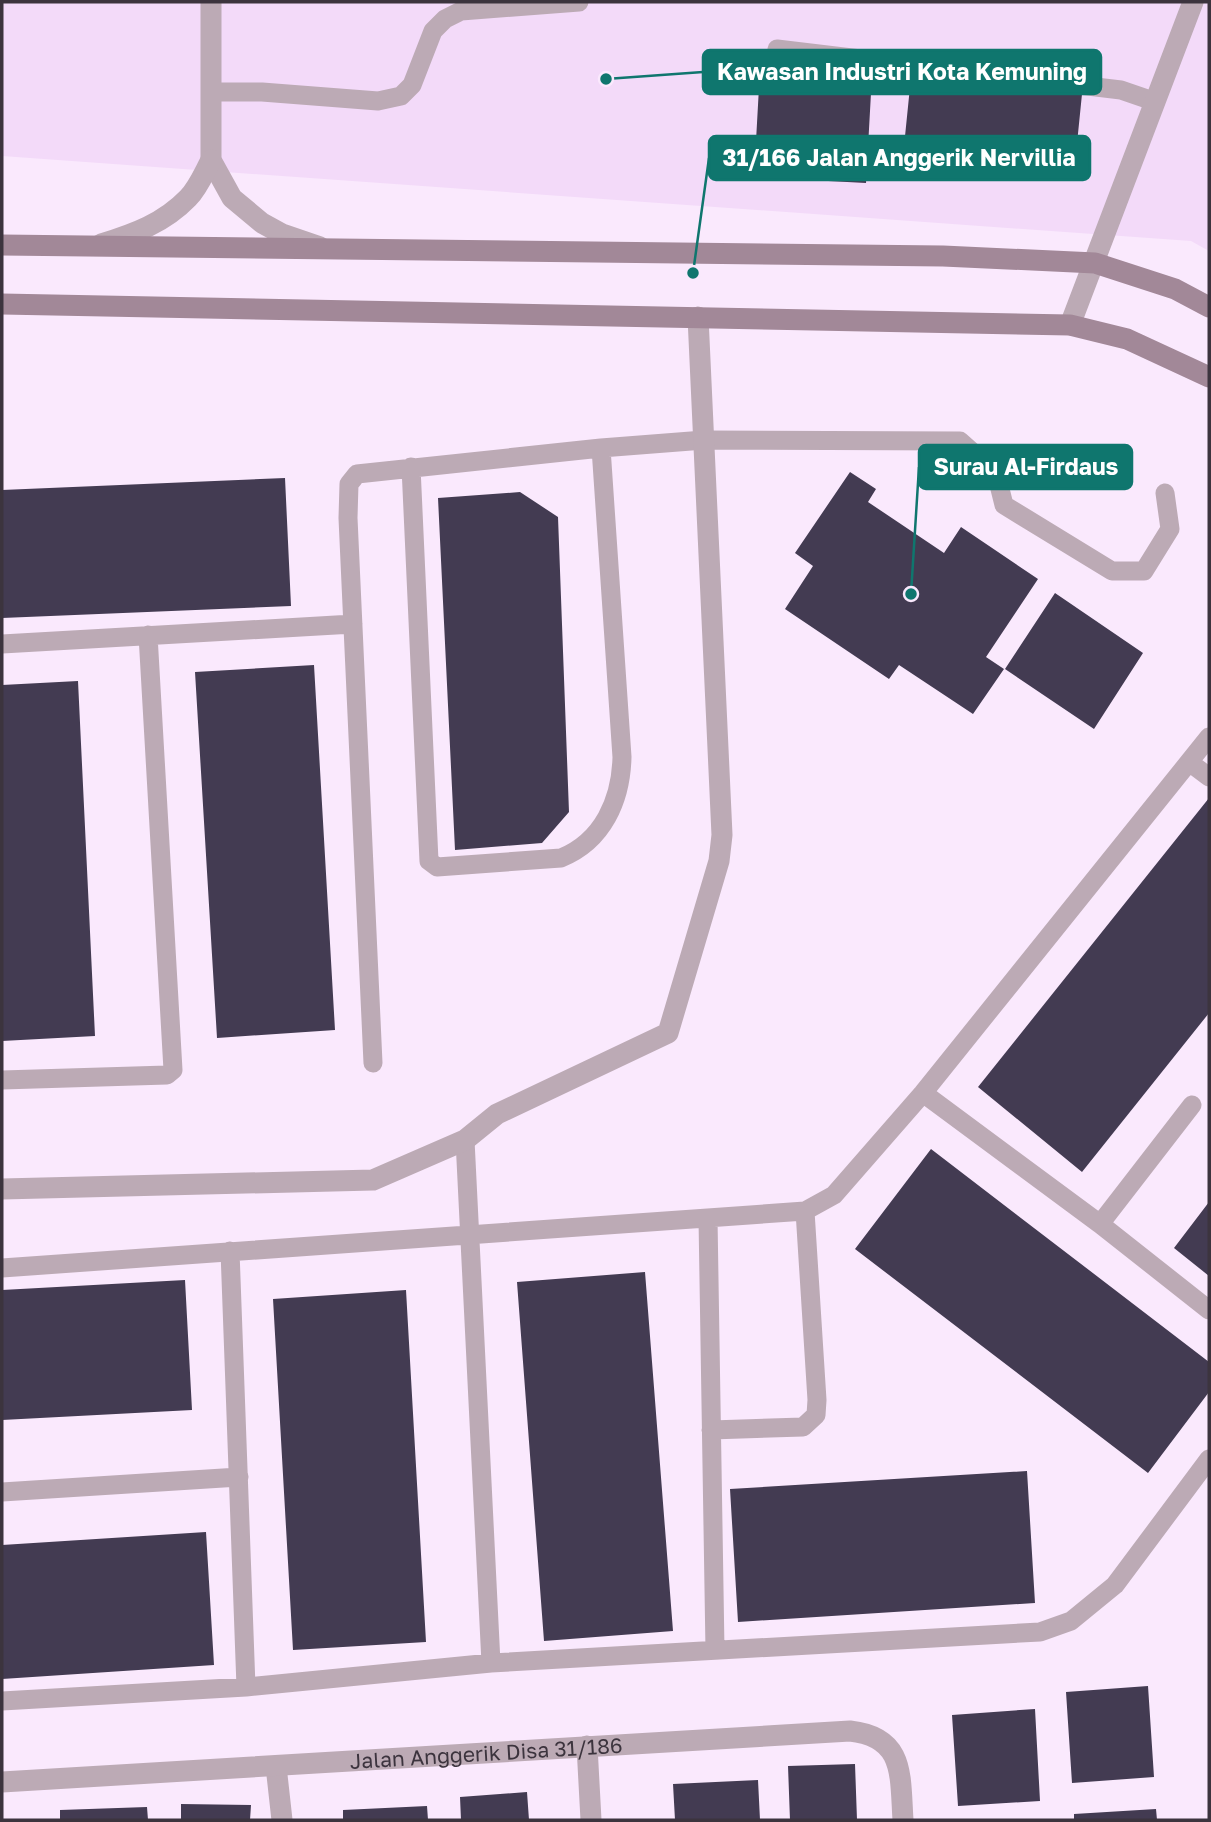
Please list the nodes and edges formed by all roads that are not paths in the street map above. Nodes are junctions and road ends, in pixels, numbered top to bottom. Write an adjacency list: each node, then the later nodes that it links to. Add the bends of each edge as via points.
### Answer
1 (211, 2): 5 (street)
2 (579, 2): 5 (lane, via 461,11 445,19 433,31 412,85 401,96 379,101)
3 (1193, 2): 6 (street)
4 (777, 49): 6 (lane, via 1121,90)
5 (211, 92): 7 (street)
6 (1153, 101): 11 (street)
7 (211, 160): 9 (street, via 189,197 159,221); 10 (street, via 233,198 262,223)
8 (2, 245): 9 (main road)
9 (96, 246): 10 (main road)
10 (325, 249): 11 (main road)
11 (1095, 262): 13 (main road, via 1174,289); 15 (street)
12 (2, 304): 14 (main road)
13 (1209, 307)
14 (698, 317): 15 (main road); 17 (street)
15 (1070, 325): 16 (main road, via 1127,339)
16 (1209, 377)
17 (704, 440): 18 (lane); 20 (lane, via 960,441 996,473 1003,505 1112,571 1144,571 1170,528); 31 (street, via 722,835 719,861 668,1033 497,1114)
18 (601, 448): 19 (lane); 19 (lane, via 621,782 599,831 578,851 561,858 437,867 429,861)
19 (411, 467): 21 (lane, via 357,474 349,484)
20 (1165, 493)
21 (353, 624): 22 (lane); 27 (lane)
22 (148, 635): 23 (lane); 28 (lane, via 173,1070 167,1076)
23 (2, 644)
24 (1209, 737): 25 (lane)
25 (1189, 762): 26 (lane); 29 (lane)
26 (1209, 777)
27 (373, 1063)
28 (2, 1080)
29 (923, 1093): 33 (lane, via 834,1195); 35 (lane)
30 (1192, 1105): 35 (lane)
31 (465, 1140): 32 (street, via 373,1180); 36 (lane)
32 (2, 1189)
33 (805, 1211): 34 (lane); 40 (lane, via 816,1415 803,1427)
34 (708, 1218): 36 (lane); 40 (lane)
35 (1100, 1224): 39 (lane)
36 (470, 1235): 37 (lane); 45 (lane)
37 (230, 1251): 38 (lane); 42 (lane)
38 (2, 1268)
39 (1209, 1310)
40 (711, 1430): 44 (lane)
41 (1209, 1459): 44 (lane, via 1115,1585 1071,1621 1040,1632)
42 (239, 1477): 43 (lane); 46 (lane)
43 (2, 1492)
44 (715, 1650): 45 (lane)
45 (491, 1663): 46 (lane)
46 (246, 1687): 47 (lane)
47 (2, 1700)
48 (587, 1746): 49 (street, Jalan Anggerik Disa 31/186); 52 (street); 53 (street, Jalan Anggerik Disa 31/186, via 868,1733 885,1742 896,1757)
49 (276, 1766): 50 (street, Jalan Anggerik Disa 31/186); 51 (street)
50 (2, 1782)
51 (282, 1820)
52 (592, 1820)
53 (903, 1820)

